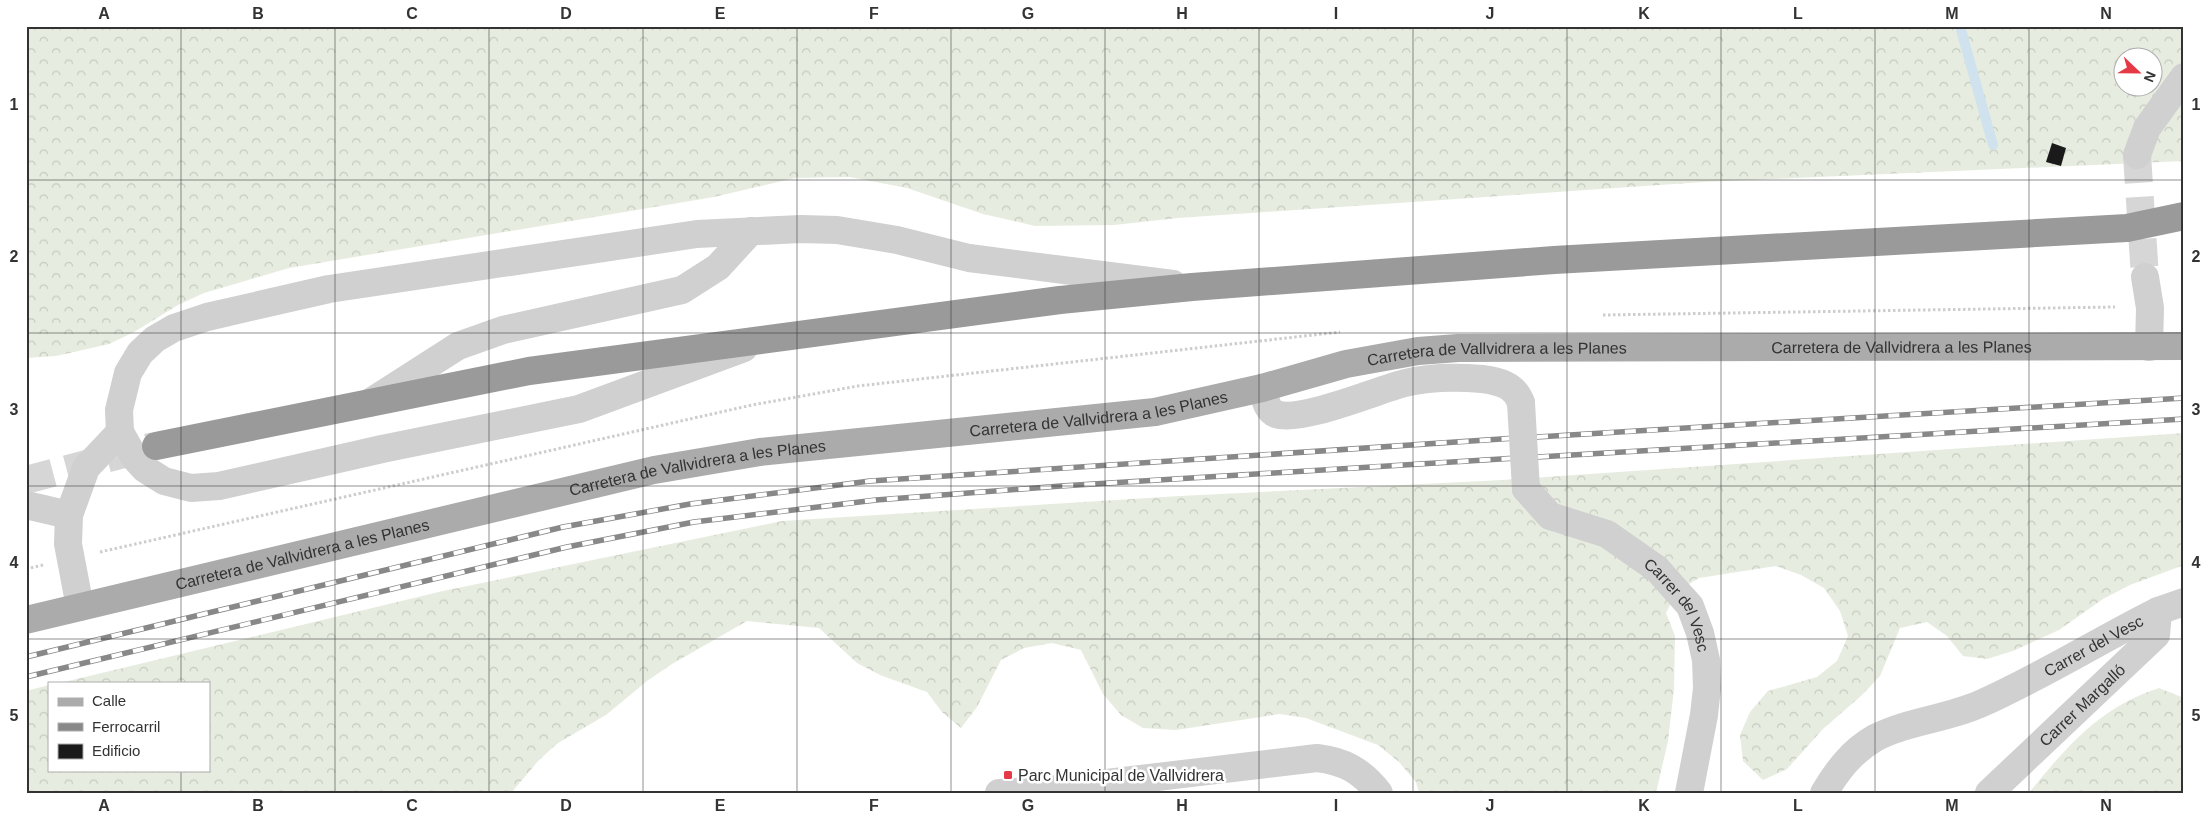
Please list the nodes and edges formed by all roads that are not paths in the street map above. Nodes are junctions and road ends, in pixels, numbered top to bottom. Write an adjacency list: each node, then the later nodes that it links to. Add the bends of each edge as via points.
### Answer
1 (2184, 77): 2 (street, via 2147,128)
2 (2137, 155)
3 (2184, 216): 4 (highway)
4 (2126, 228): 6 (highway); 8 (highway, via 1554,260)
5 (751, 231): 8 (street, via 836,230 897,240 969,258); 13 (street, via 718,267 682,290 503,330 458,346); 14 (street, via 697,234 329,289 206,317 174,328 140,353 128,373 119,410)
6 (2184, 236)
7 (2145, 277): 11 (street, via 2150,308)
8 (1192, 287): 9 (highway, via 1060,300)
9 (773, 338): 13 (highway, via 529,371); 14 (street, via 579,408 219,486 191,488 164,481 134,457)
10 (2184, 346): 11 (main road, Carretera de Vallvidrera a les Planes)
11 (2149, 347): 12 (main road, Carretera de Vallvidrera a les Planes, via 1458,348 1418,351 1346,364)
12 (1262, 388): 19 (main road, Carretera de Vallvidrera a les Planes, via 1154,412 760,452 654,470); 24 (street, Carrer del Vesc, bridge, via 1269,408 1281,415 1315,411 1407,382 1475,379 1505,384 1518,394 1526,489 1550,516 1607,534 1656,569 1690,606 1706,660 1707,688)
13 (368, 403): 15 (highway)
14 (120, 432): 17 (street, via 86,468)
15 (156, 446)
16 (26, 505): 17 (street)
17 (68, 515): 19 (street, via 68,544)
18 (2184, 602): 20 (street, Carrer del Vesc)
19 (80, 607): 21 (main road, Carretera de Vallvidrera a les Planes)
20 (2158, 611): 25 (street, Carrer del Vesc, via 1986,701 1961,712 1897,728 1874,739 1853,754); 26 (street, Carrer Margalló, via 2156,635)
21 (26, 620)
22 (999, 793): 23 (street, via 1317,758 1349,766 1362,774)
23 (1379, 793)
24 (1689, 793)
25 (1824, 793)
26 (1989, 793)

